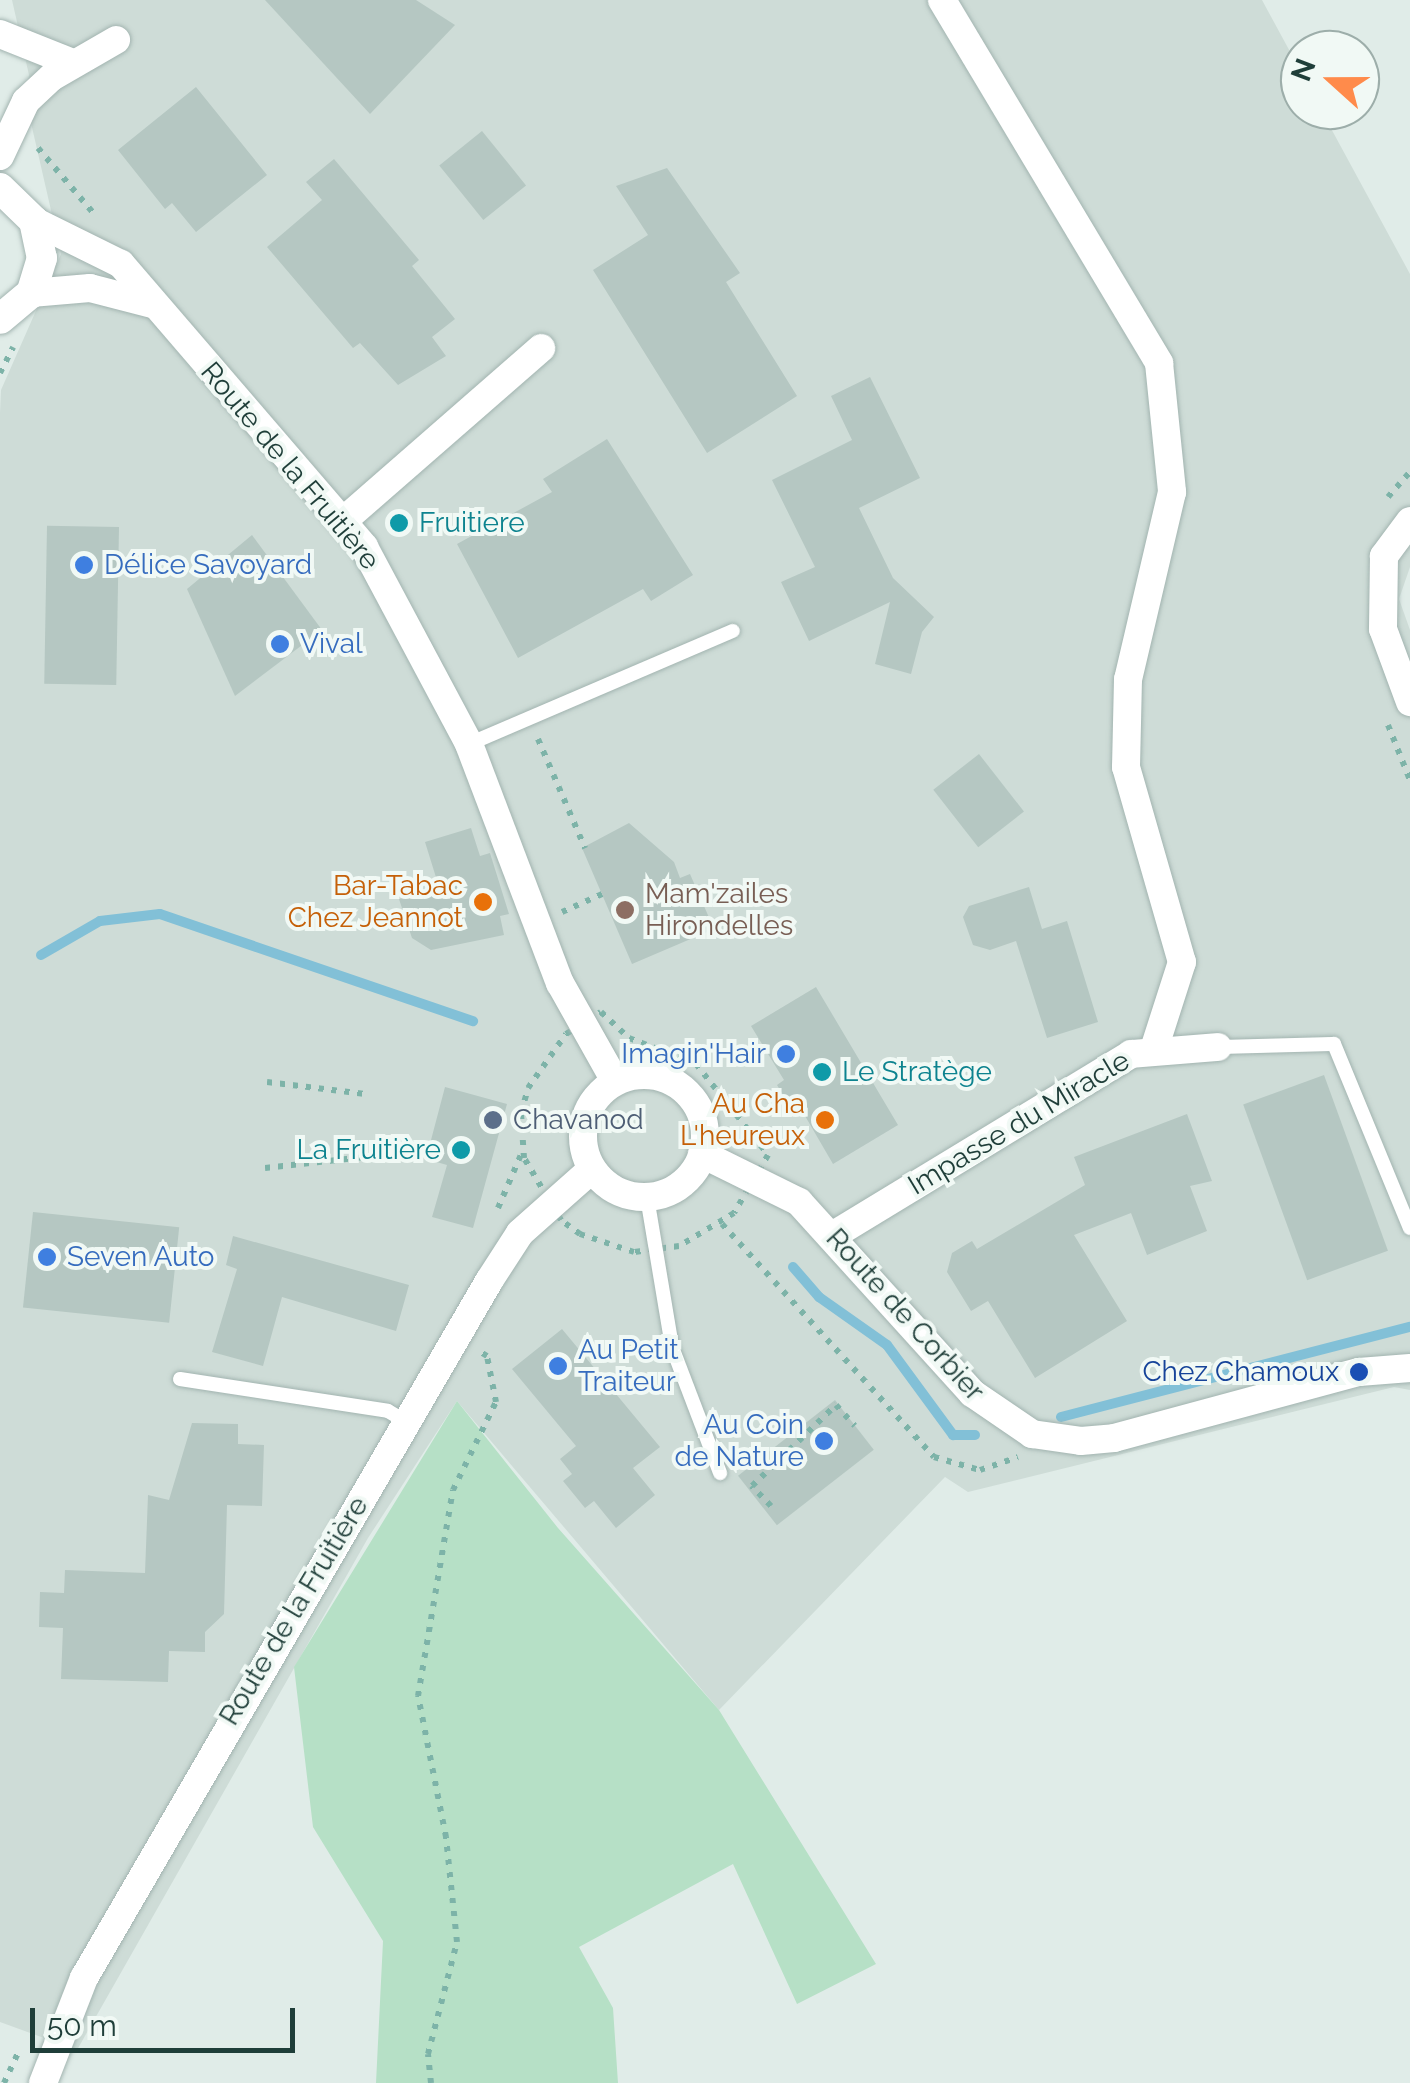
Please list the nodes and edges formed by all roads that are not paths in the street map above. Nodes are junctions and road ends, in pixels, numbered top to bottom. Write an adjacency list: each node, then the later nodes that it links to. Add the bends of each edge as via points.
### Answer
1 (942, 0): 18 (street, via 1160,363 1172,492 1128,680 1126,767 1182,962)
2 (0, 34): 4 (street)
3 (116, 40): 4 (street)
4 (73, 63): 5 (street, via 26,101)
5 (0, 156)
6 (2, 181): 7 (main road)
7 (34, 222): 8 (main road, via 42,258); 9 (street, Route de la Fruitière, via 114,258)
8 (31, 293): 9 (street, via 90,288); 10 (main road)
9 (152, 304): 12 (street, Route de la Fruitière)
10 (2, 322)
11 (541, 348): 12 (street)
12 (343, 521): 16 (street, Route de la Fruitière, via 397,600)
13 (1410, 521): 15 (street, via 1384,556 1384,629)
14 (733, 631): 16 (lane)
15 (1410, 702)
16 (469, 744): 19 (street, Route de la Fruitière, via 538,923)
17 (1218, 1047): 18 (street, Impasse du Miracle); 23 (lane, via 1334,1044)
18 (1154, 1049): 24 (street, Impasse du Miracle, via 1131,1054)
19 (615, 1082): 20 (street, via 638,1075 683,1088 701,1118); 21 (street, via 586,1113 582,1142)
20 (702, 1154): 22 (street, via 671,1191); 24 (street, Route de Corbier, via 799,1202)
21 (592, 1169): 22 (street, via 606,1185); 27 (street, Route de la Fruitière, via 520,1233)
22 (647, 1197): 28 (lane, via 672,1347)
23 (1410, 1228)
24 (832, 1236): 25 (street, Route de Corbier, via 972,1393 1032,1434 1097,1440 1359,1372)
25 (1410, 1368)
26 (180, 1379): 27 (lane, via 388,1411)
27 (406, 1422): 29 (street, Route de la Fruitière, via 84,1978)
28 (720, 1473)
29 (42, 2083)

